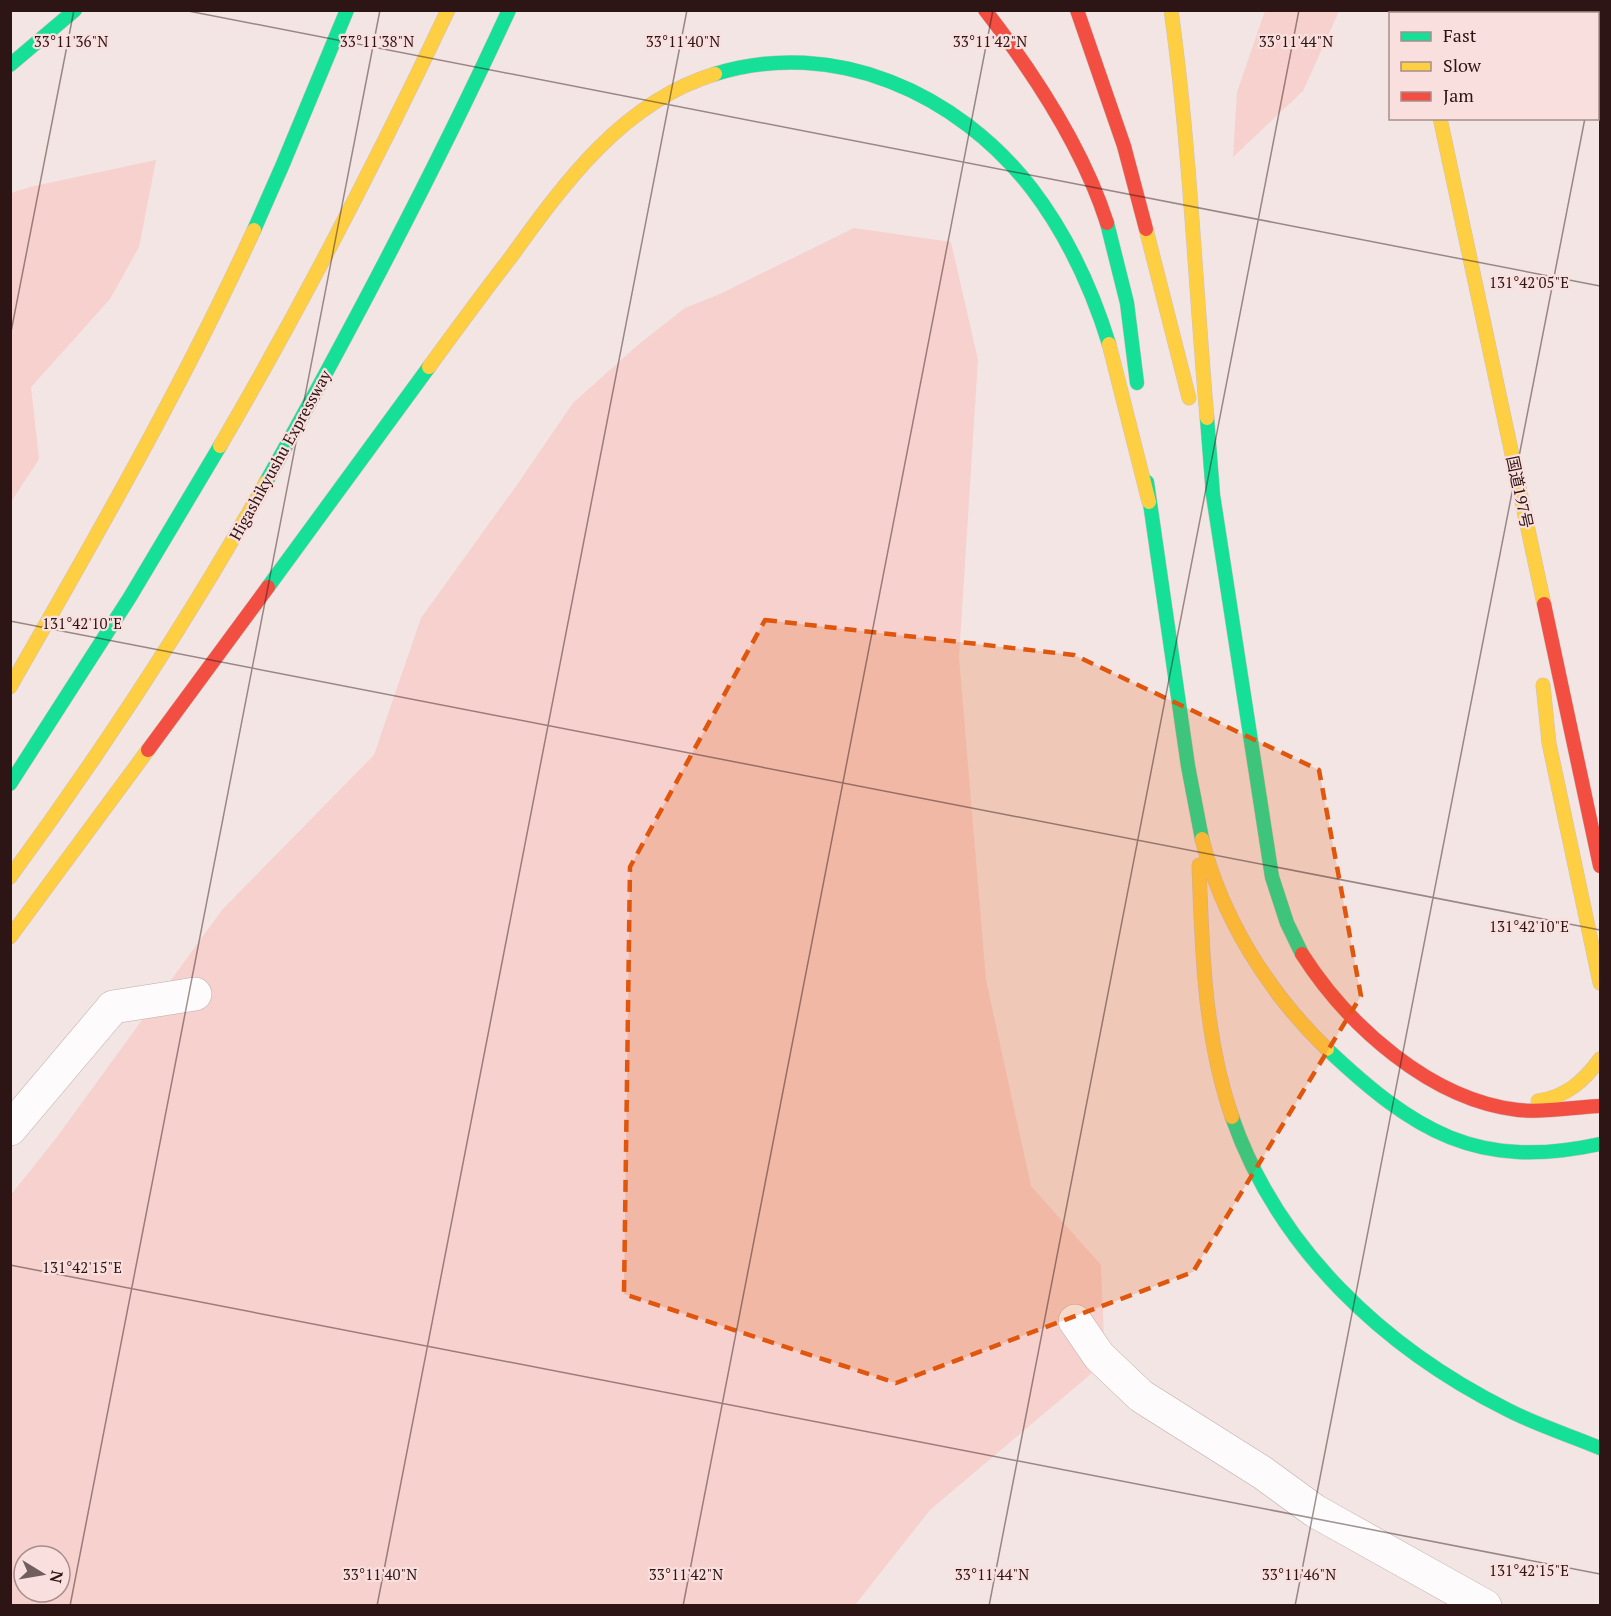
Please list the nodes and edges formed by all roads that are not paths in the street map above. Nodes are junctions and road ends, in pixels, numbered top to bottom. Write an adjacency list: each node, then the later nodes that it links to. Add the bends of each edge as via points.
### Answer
1 (75, 10): 8 (main road)
2 (347, 10): 15 (main road, via 273,187 214,311 79,567)
3 (448, 10): 16 (main road, via 353,205 266,369 168,538)
4 (509, 10): 19 (main road, Higashikyushu Expressway, via 315,396 218,566 120,721)
5 (985, 10): 11 (main road, via 1038,83 1088,174 1108,223 1133,343)
6 (1077, 10): 10 (main road, via 1124,146)
7 (1170, 10): 10 (main road, via 1189,175)
8 (10, 65)
9 (1440, 120): 12 (main road, 国道197号)
10 (1213, 495): 24 (main road, via 1272,877 1284,919 1299,950 1340,1006 1404,1062)
11 (1149, 502): 17 (main road); 20 (main road, via 1112,351 1094,299 1048,211 1017,170 984,137 947,108 904,84 857,68 810,61 767,62 727,69 687,84 650,104 612,134 570,180)
12 (1527, 521): 13 (main road); 18 (main road, 国道197号)
13 (1540, 650)
14 (1542, 673): 21 (main road, via 1549,743)
15 (10, 687)
16 (10, 783)
17 (1196, 814): 27 (main road, via 1214,880 1233,926 1256,964 1317,1037 1384,1098 1447,1137 1481,1149 1548,1154); 29 (main road, via 1204,972 1223,1091 1262,1186 1288,1230 1352,1304 1431,1366 1508,1410)
18 (1600, 866)
19 (10, 877)
20 (10, 937)
21 (1600, 983)
22 (195, 994): 26 (street, via 113,1007)
23 (1600, 1059): 24 (main road, via 1588,1078 1568,1092 1544,1101)
24 (1479, 1102): 25 (main road, via 1517,1110)
25 (1600, 1106)
26 (10, 1129)
27 (1600, 1144)
28 (1075, 1321): 30 (street, via 1099,1356 1141,1396 1263,1473 1315,1511)
29 (1600, 1448)
30 (1485, 1605)

